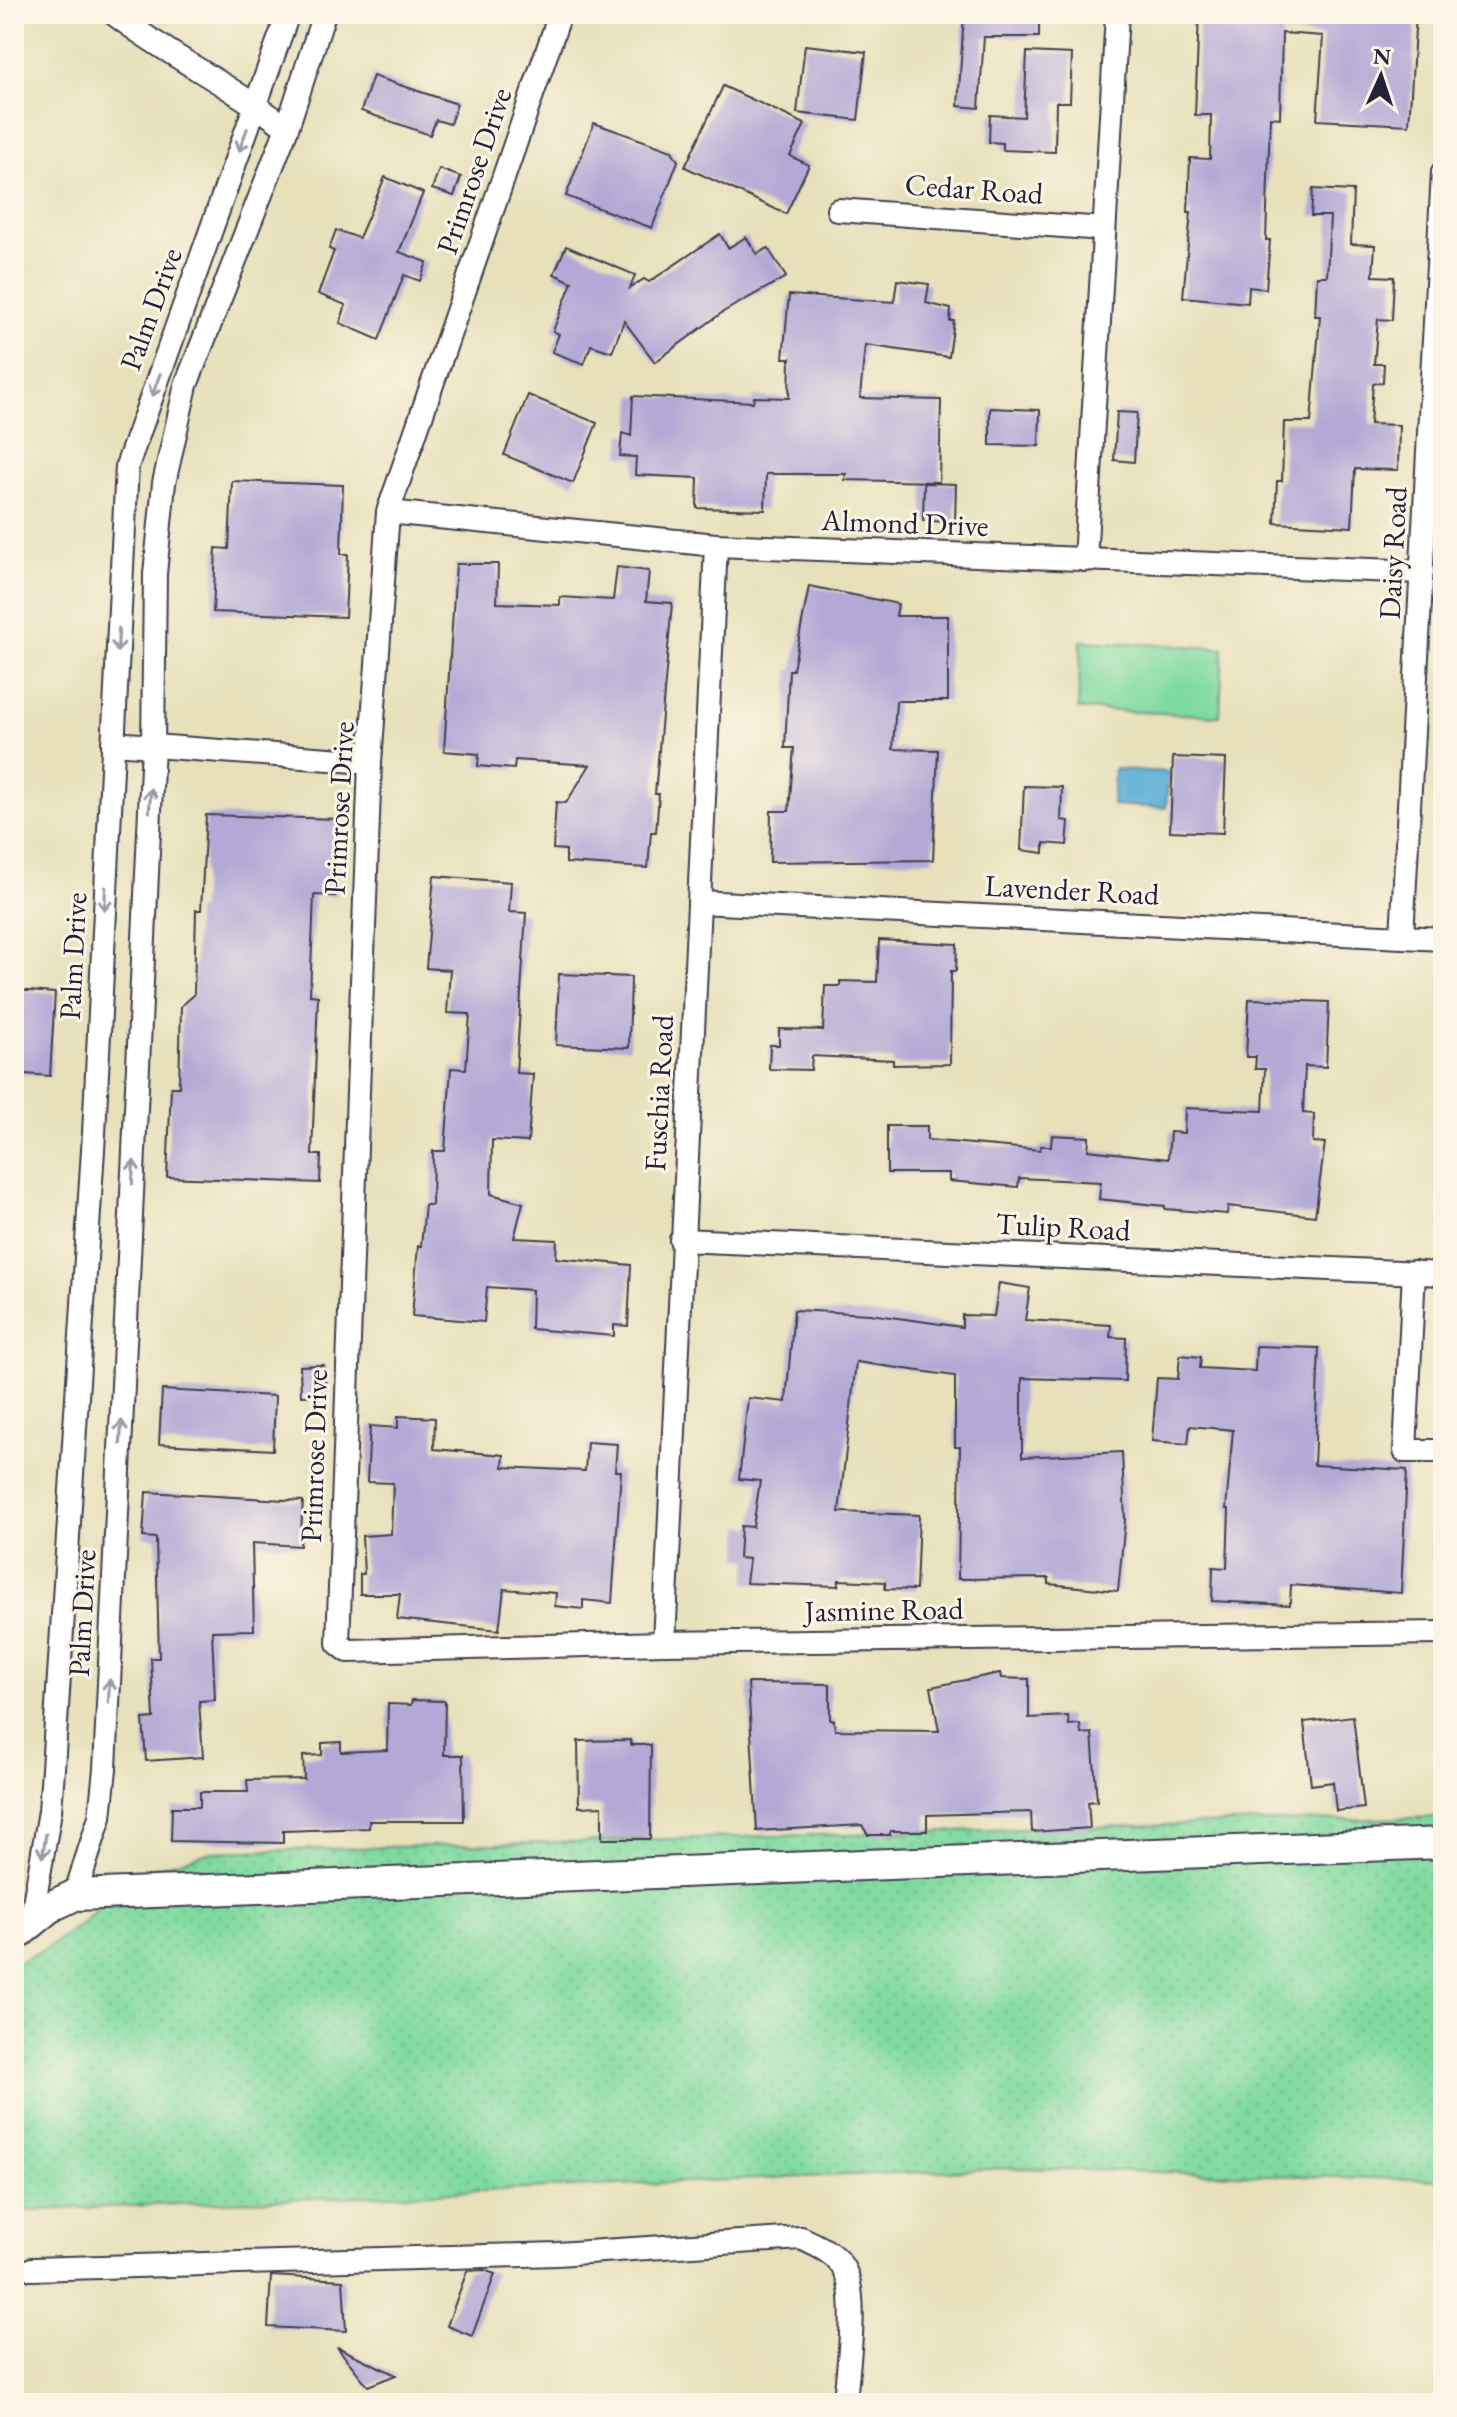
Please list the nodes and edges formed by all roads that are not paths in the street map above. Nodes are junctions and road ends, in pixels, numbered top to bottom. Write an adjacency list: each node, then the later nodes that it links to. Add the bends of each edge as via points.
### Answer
1 (114, 14): 6 (street, via 144,38)
2 (288, 14): 6 (street, Palm Drive)
3 (324, 14): 7 (street, Palm Drive)
4 (560, 14): 11 (street, Primrose Drive)
5 (1117, 14): 10 (street)
6 (256, 105): 7 (street); 15 (street, Palm Drive, one-way to 15, via 127,466)
7 (287, 128): 16 (street, Palm Drive, via 186,385 167,469 155,574)
8 (1443, 172): 14 (street, Daisy Road)
9 (838, 210): 10 (street, Cedar Road)
10 (1104, 229): 13 (street)
11 (388, 512): 12 (street, Almond Drive); 17 (street, Primrose Drive)
12 (716, 545): 13 (street, Almond Drive); 18 (street, Fuschia Road)
13 (1085, 560): 14 (street, Almond Drive)
14 (1422, 572): 19 (street, Daisy Road)
15 (113, 743): 16 (street); 30 (street, Palm Drive, one-way to 30, via 53,1769)
16 (153, 746): 17 (street); 29 (street, Palm Drive, one-way to 16, via 100,1817 105,1769)
17 (370, 762): 25 (street, Primrose Drive)
18 (699, 902): 19 (street, Lavender Road); 21 (street, Fuschia Road)
19 (1402, 937): 20 (street, Lavender Road)
20 (1443, 939)
21 (681, 1240): 22 (street, Tulip Road); 27 (street, Fuschia Road)
22 (1414, 1272): 23 (street, Tulip Road); 24 (street, via 1405,1451)
23 (1443, 1274)
24 (1443, 1451)
25 (338, 1633): 27 (street, Jasmine Road, via 338,1643 348,1651)
26 (1443, 1633): 27 (street, Jasmine Road)
27 (664, 1643)
28 (1443, 1843): 29 (street)
29 (75, 1895): 30 (street, via 52,1906)
30 (22, 1932)
31 (32, 2269): 32 (street, via 557,2254 801,2238 828,2250 846,2272 851,2300)
32 (845, 2403)

